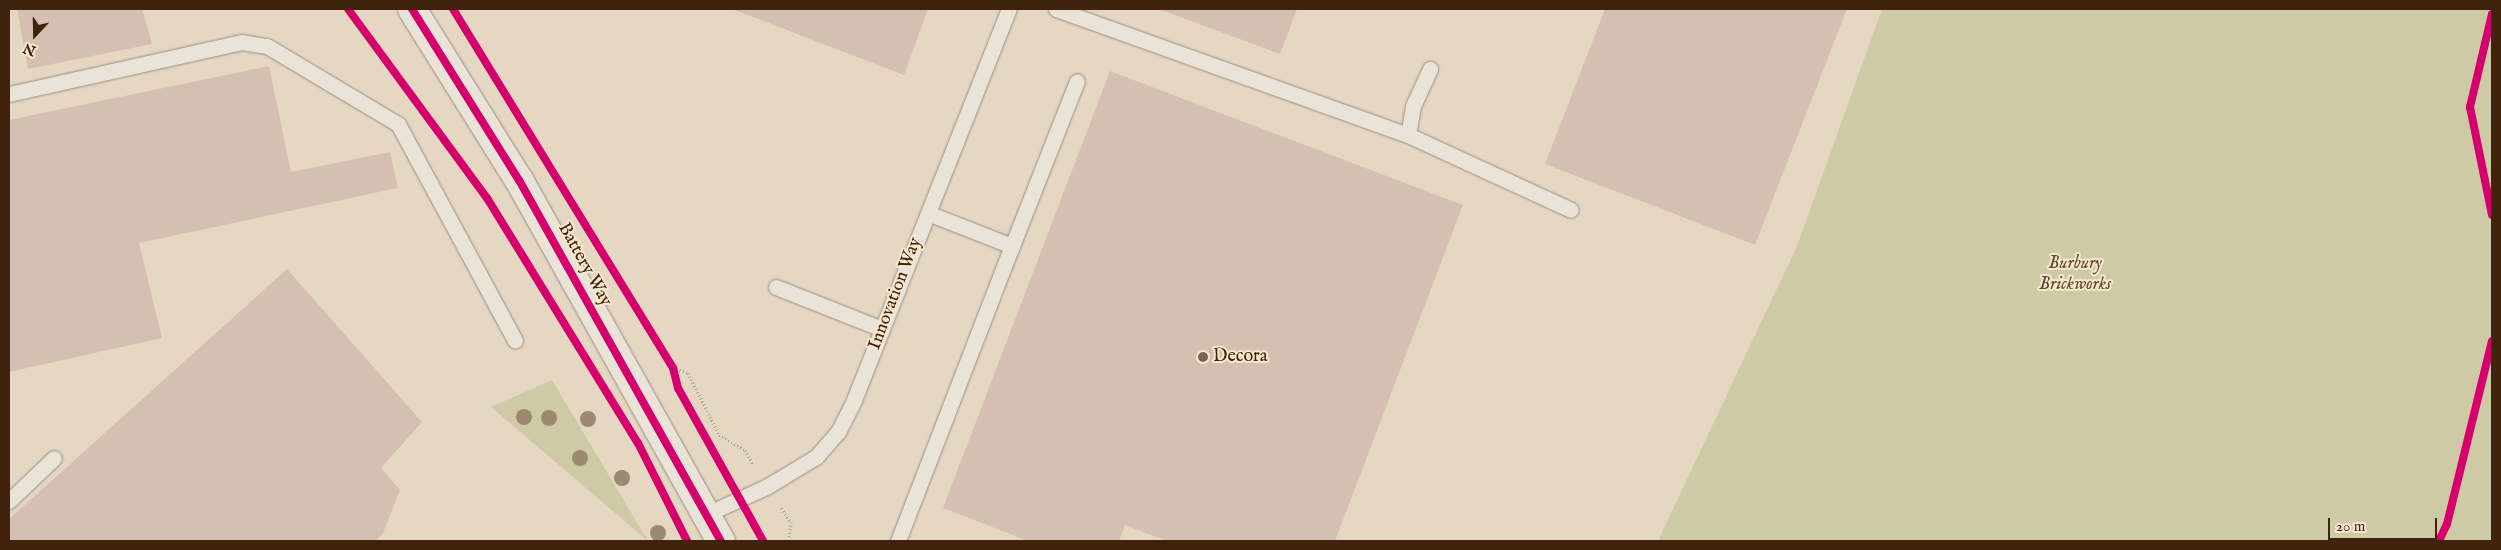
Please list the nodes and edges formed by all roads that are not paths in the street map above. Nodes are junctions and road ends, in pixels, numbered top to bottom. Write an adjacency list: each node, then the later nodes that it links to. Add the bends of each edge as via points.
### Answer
1 (412, 9): 16 (street, Battery Way, via 519,180)
2 (1009, 9): 9 (lane, Innovation Way)
3 (1056, 9): 7 (lane)
4 (1430, 69): 7 (lane, via 1413,106)
5 (1078, 81): 10 (lane)
6 (9, 94): 13 (lane, via 241,42 267,46 398,124)
7 (1408, 135): 8 (lane)
8 (1571, 210)
9 (928, 213): 10 (lane); 12 (lane, Innovation Way)
10 (1012, 246): 18 (lane)
11 (776, 287): 12 (lane)
12 (882, 329): 16 (lane, Innovation Way, via 838,432 816,457 766,487)
13 (515, 340)
14 (54, 458): 15 (lane)
15 (9, 501)
16 (707, 514): 17 (street, Battery Way)
17 (721, 541)
18 (898, 541)

